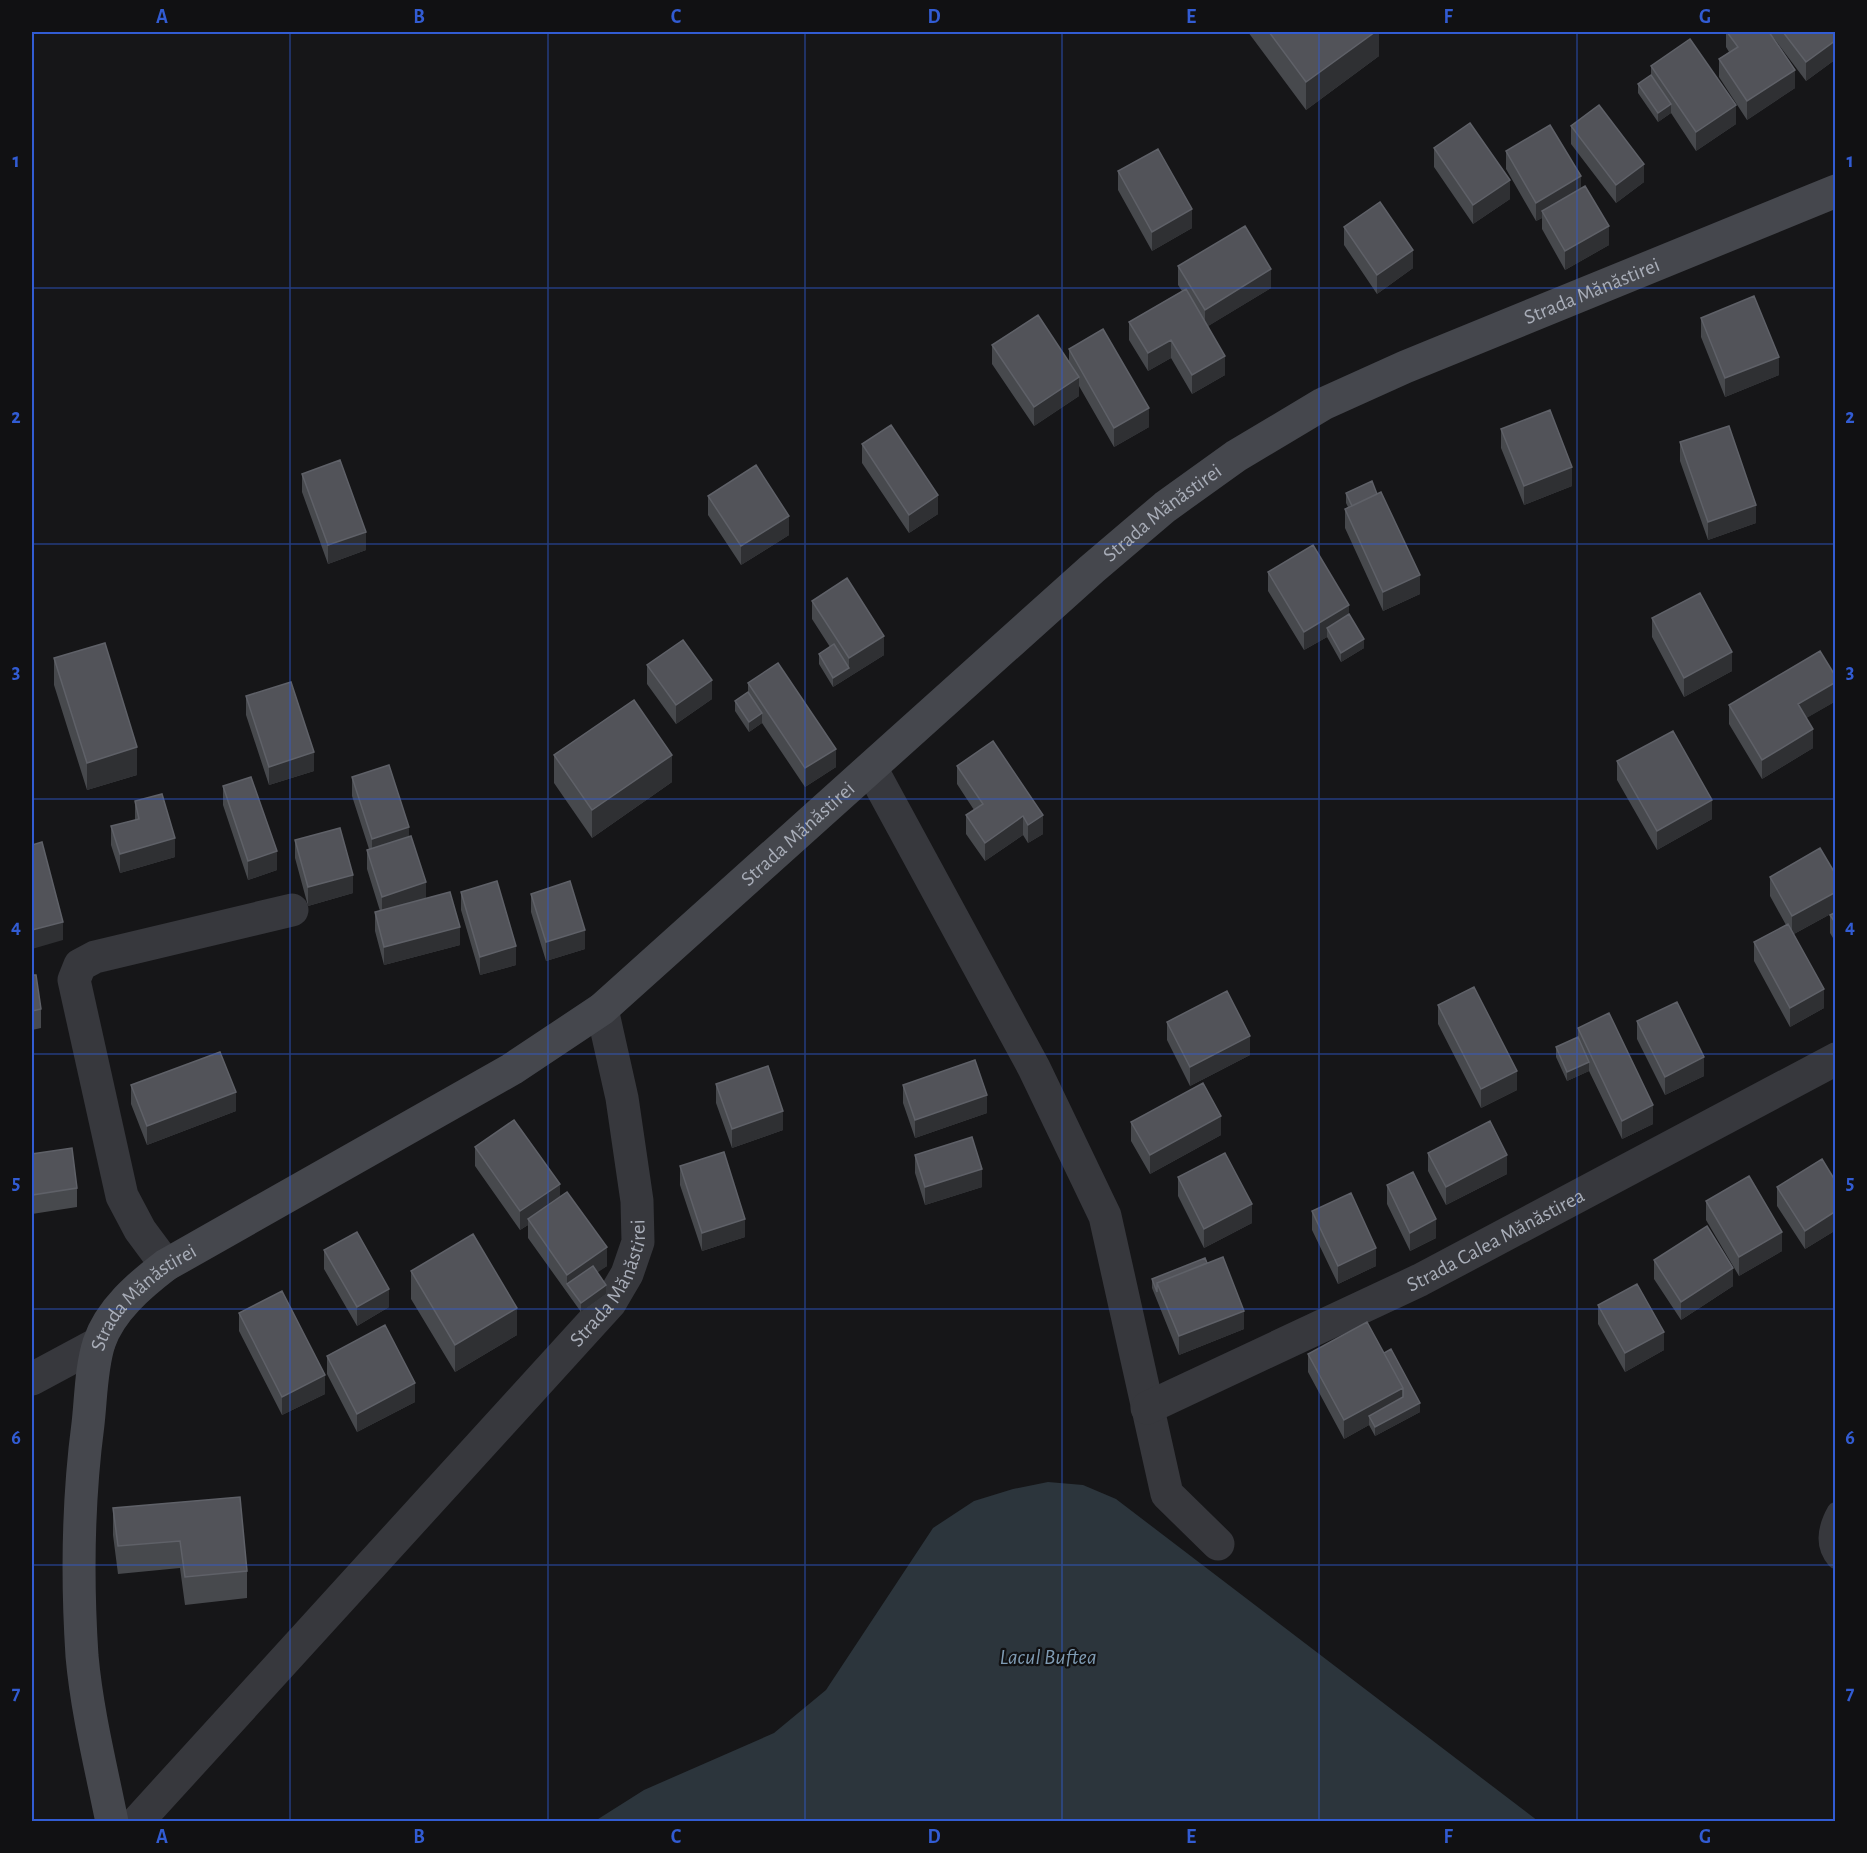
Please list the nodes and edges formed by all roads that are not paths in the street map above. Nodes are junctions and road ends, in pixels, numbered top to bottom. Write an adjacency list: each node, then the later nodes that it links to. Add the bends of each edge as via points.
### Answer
1 (1836, 191): 2 (street, Strada Mănăstirei, via 1405,367 1323,404 1246,450 1149,520)
2 (871, 768): 4 (street, Strada Mănăstirei); 9 (street, via 1034,1068 1105,1216)
3 (292, 910): 6 (street, via 95,957 80,965 74,980 122,1196 140,1230)
4 (602, 1009): 6 (street, Strada Mănăstirei, via 512,1069); 14 (street, Strada Mănăstirei, via 622,1098 637,1201 638,1242 622,1284 602,1312)
5 (1836, 1059): 9 (street, Strada Calea Mănăstirea, via 1420,1280)
6 (166, 1265): 7 (street, Strada Mănăstirei, via 138,1286 112,1318)
7 (99, 1343): 8 (street); 13 (street, Strada Mănăstirei, via 82,1467 82,1655)
8 (32, 1379)
9 (1147, 1408): 11 (street, via 1167,1494)
10 (1836, 1511): 12 (lane, via 1828,1527 1827,1541)
11 (1218, 1544)
12 (1836, 1560)
13 (112, 1821)
14 (137, 1821)

